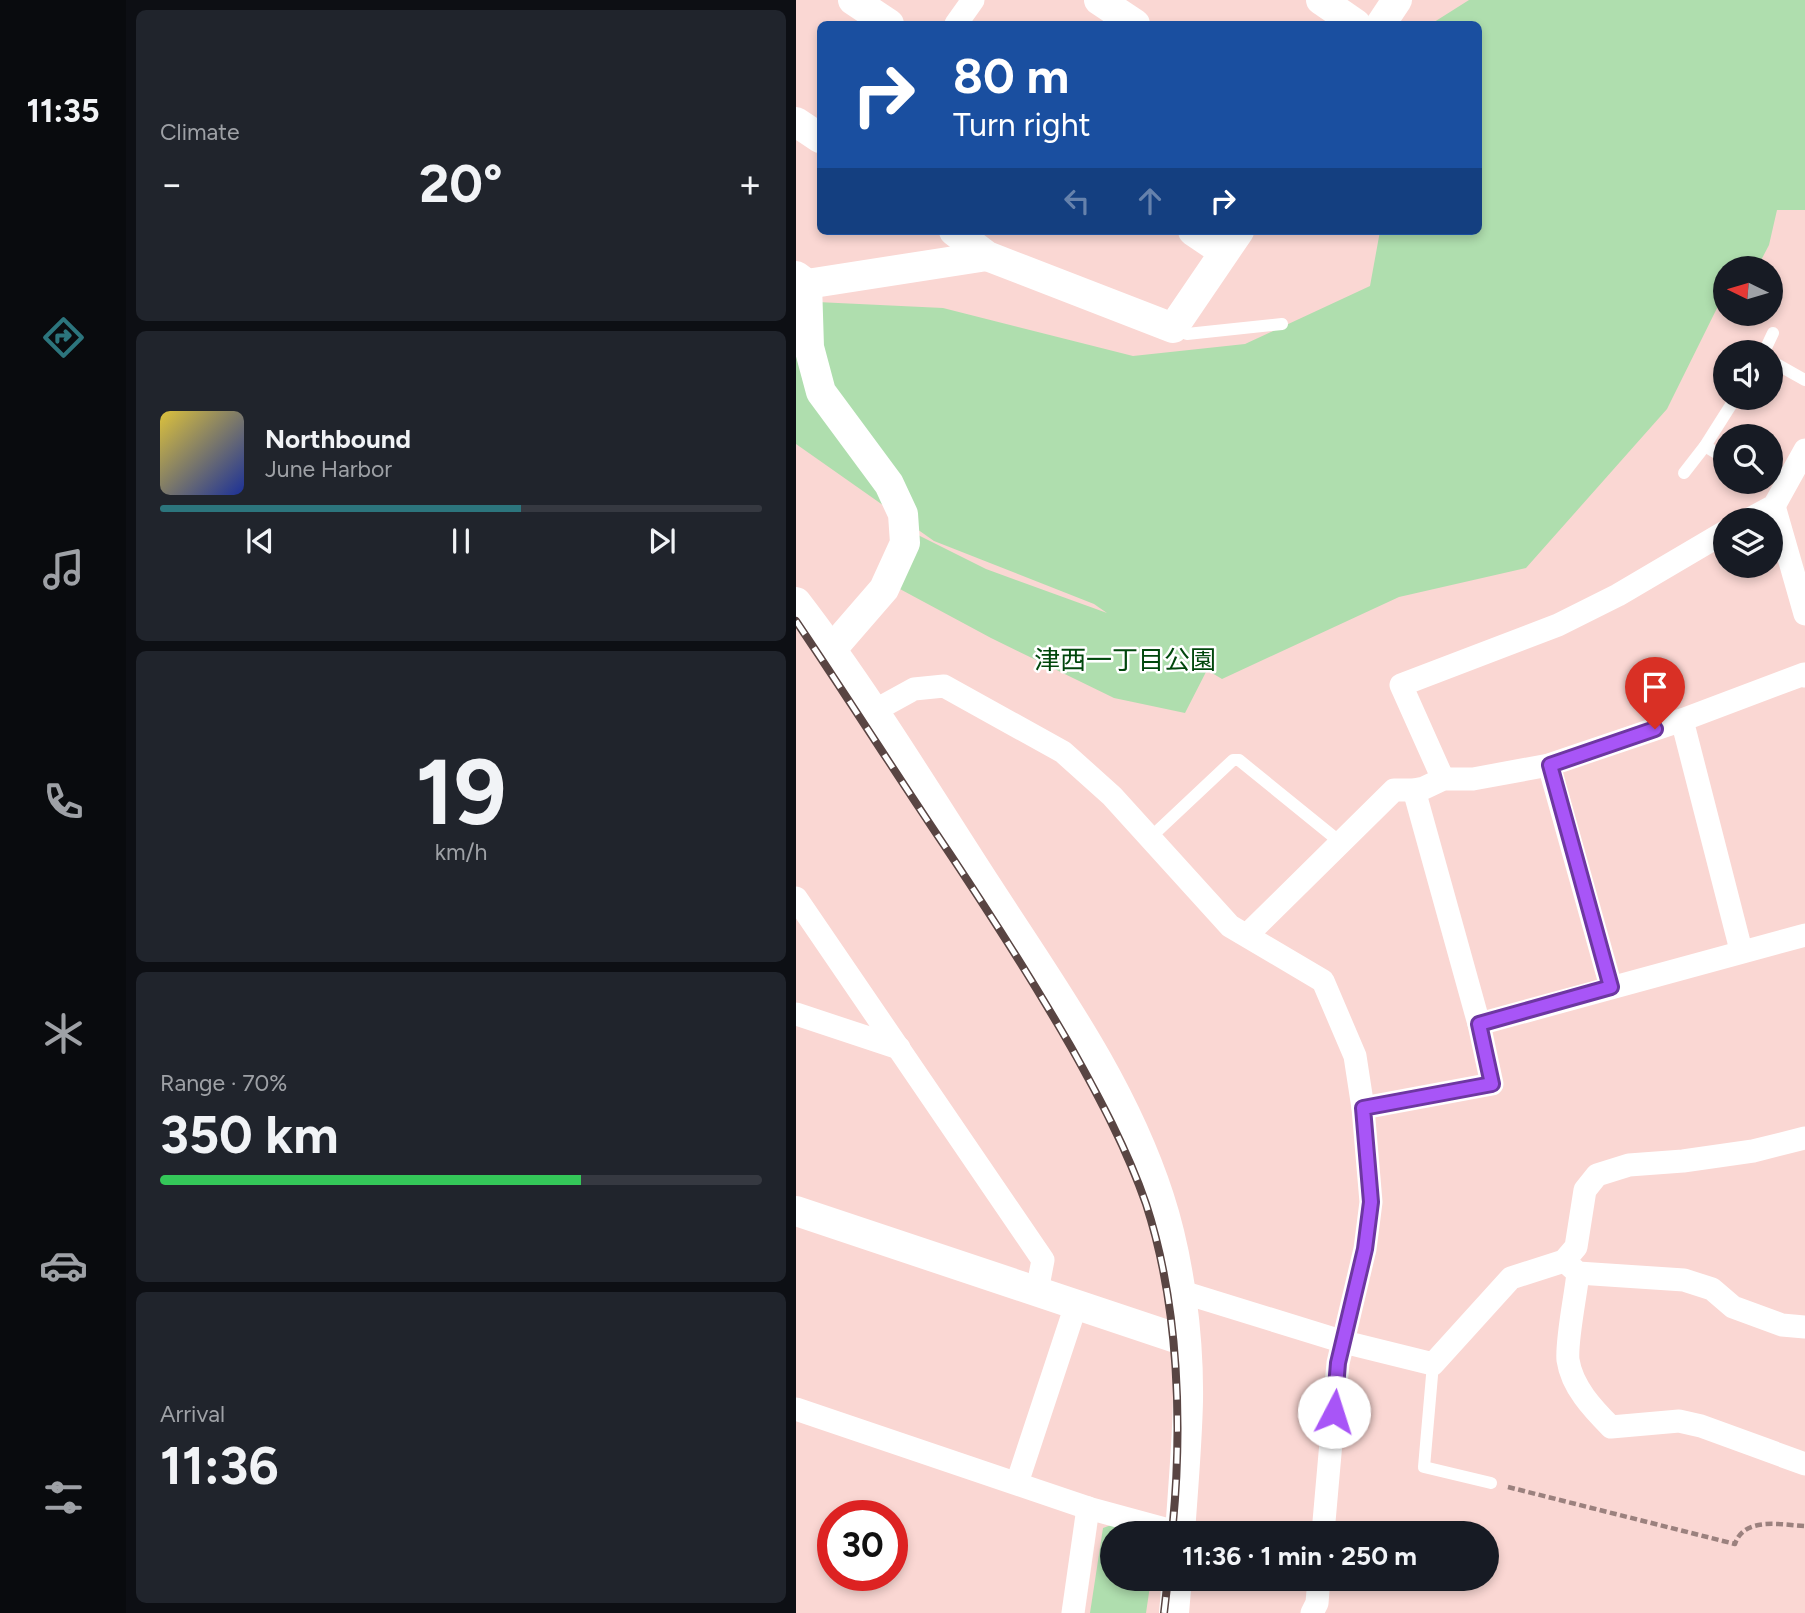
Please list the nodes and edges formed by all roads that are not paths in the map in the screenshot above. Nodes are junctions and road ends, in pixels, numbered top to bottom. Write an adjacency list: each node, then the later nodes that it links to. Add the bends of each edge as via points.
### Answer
1 (853, 0): 6 (street)
2 (973, 0): 7 (street)
3 (1099, 0): 8 (street)
4 (1321, 0): 9 (street)
5 (1397, 0): 10 (street)
6 (884, 21)
7 (958, 21)
8 (1130, 21)
9 (1351, 21)
10 (1382, 21)
11 (796, 122): 12 (street)
12 (817, 136)
13 (959, 235): 16 (street)
14 (1207, 235): 15 (street)
15 (1232, 242): 19 (street)
16 (987, 256): 17 (street); 19 (street)
17 (802, 280): 34 (street, via 808,347 821,392 889,484 903,514 905,543 884,589)
18 (1282, 324): 19 (lane, via 1187,334)
19 (1173, 328)
20 (1773, 333): 21 (lane)
21 (1770, 340)
22 (1783, 368): 23 (lane)
23 (1805, 380)
24 (1728, 410): 25 (lane)
25 (1705, 446): 27 (lane); 28 (lane)
26 (1805, 450): 29 (street)
27 (1713, 451)
28 (1684, 472)
29 (1774, 506): 30 (street); 33 (street)
30 (1770, 508)
31 (1713, 539): 39 (street, via 1618,596 1558,625 1401,685)
32 (796, 602): 34 (street)
33 (1805, 614)
34 (832, 649): 36 (street)
35 (1804, 674): 37 (street)
36 (874, 711): 41 (street, via 914,689 944,686 1063,752); 56 (street, via 1098,1059 1134,1130 1159,1198)
37 (1682, 720): 38 (street); 46 (street)
38 (1550, 765): 39 (street, via 1473,779); 47 (street)
39 (1443, 779): 40 (street)
40 (1414, 790): 42 (street, via 1394,789); 49 (street)
41 (1151, 838): 42 (lane, via 1233,760 1239,760); 44 (street, via 1230,926)
42 (1340, 842): 44 (street)
43 (796, 898): 50 (street)
44 (1247, 935): 51 (street, via 1323,981 1355,1056)
45 (1805, 935): 46 (street)
46 (1741, 950): 47 (street)
47 (1611, 987): 49 (street)
48 (796, 1014): 50 (street)
49 (1479, 1024): 51 (street, via 1492,1084)
50 (899, 1048): 55 (street, via 1043,1260)
51 (1363, 1108): 60 (street, via 1371,1202)
52 (1805, 1138): 54 (street, via 1753,1151 1629,1165 1597,1175 1585,1190)
53 (796, 1210): 55 (street)
54 (1571, 1267): 58 (street, via 1684,1280 1712,1289 1733,1307 1782,1325); 61 (street, via 1511,1278); 63 (street, via 1568,1357 1572,1374 1612,1427 1679,1420)
55 (1037, 1291): 57 (street)
56 (1179, 1291): 59 (street); 60 (street)
57 (1076, 1305): 59 (street); 64 (street)
58 (1805, 1327)
59 (1185, 1341): 68 (street, via 1188,1399)
60 (1344, 1342): 61 (street); 69 (street, via 1338,1363)
61 (1433, 1364): 65 (lane, via 1424,1467)
62 (796, 1409): 64 (street)
63 (1805, 1464)
64 (1017, 1483): 66 (street)
65 (1491, 1483)
66 (1088, 1508): 67 (street); 72 (street)
67 (1136, 1521)
68 (1181, 1521)
69 (1324, 1521)
70 (1176, 1591): 73 (street)
71 (1318, 1591): 74 (street)
72 (1072, 1613)
73 (1174, 1613)
74 (1312, 1613)

